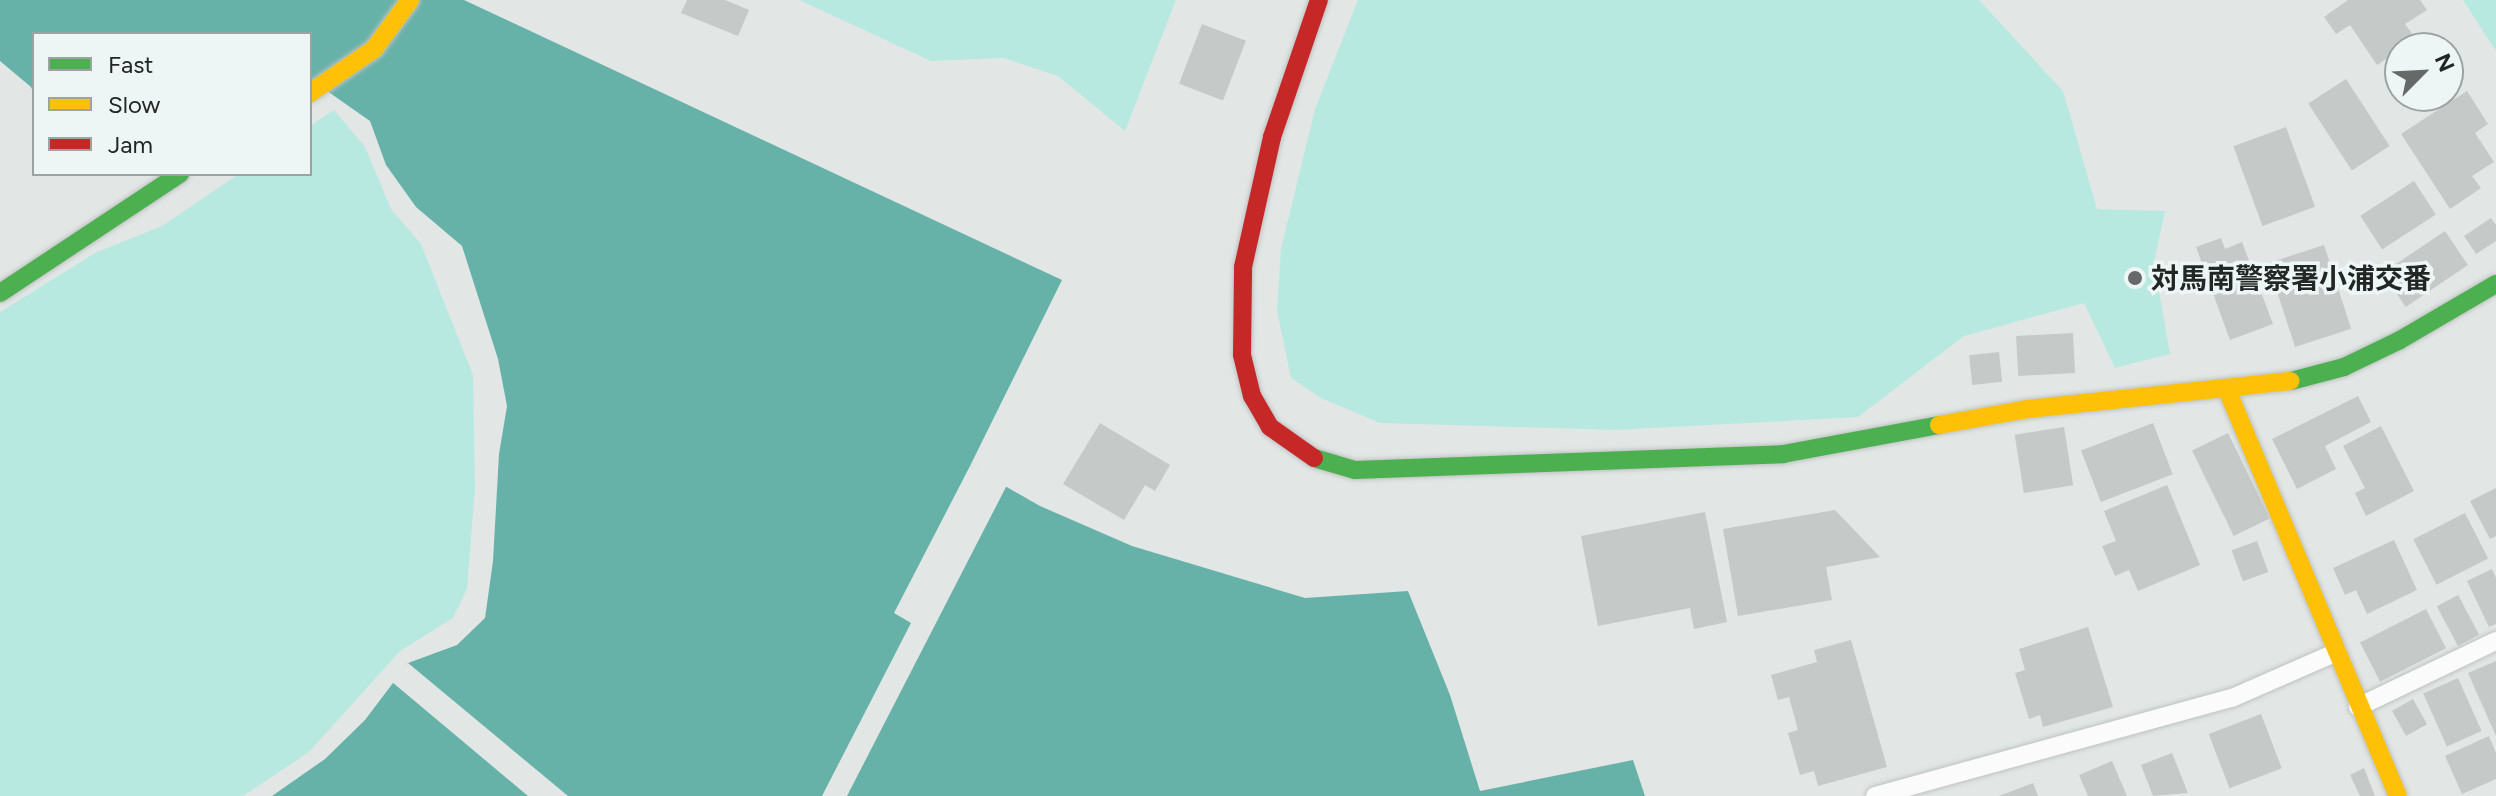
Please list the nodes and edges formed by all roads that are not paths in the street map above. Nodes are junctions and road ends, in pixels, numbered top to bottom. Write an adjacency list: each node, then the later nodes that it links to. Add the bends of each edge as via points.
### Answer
1 (410, 0): 3 (street, via 374,49)
2 (1319, 0): 7 (street, via 1272,137 1243,267 1240,318 1252,396 1270,427 1309,456 1355,470 1783,454 2028,409)
3 (312, 91)
4 (177, 176): 6 (street)
5 (2496, 284): 7 (street, via 2344,367)
6 (0, 293)
7 (2228, 392): 9 (street)
8 (2496, 641): 10 (lane)
9 (2337, 652): 10 (street); 11 (lane, via 2232,698)
10 (2358, 707): 12 (street)
11 (1875, 796)
12 (2398, 796)

